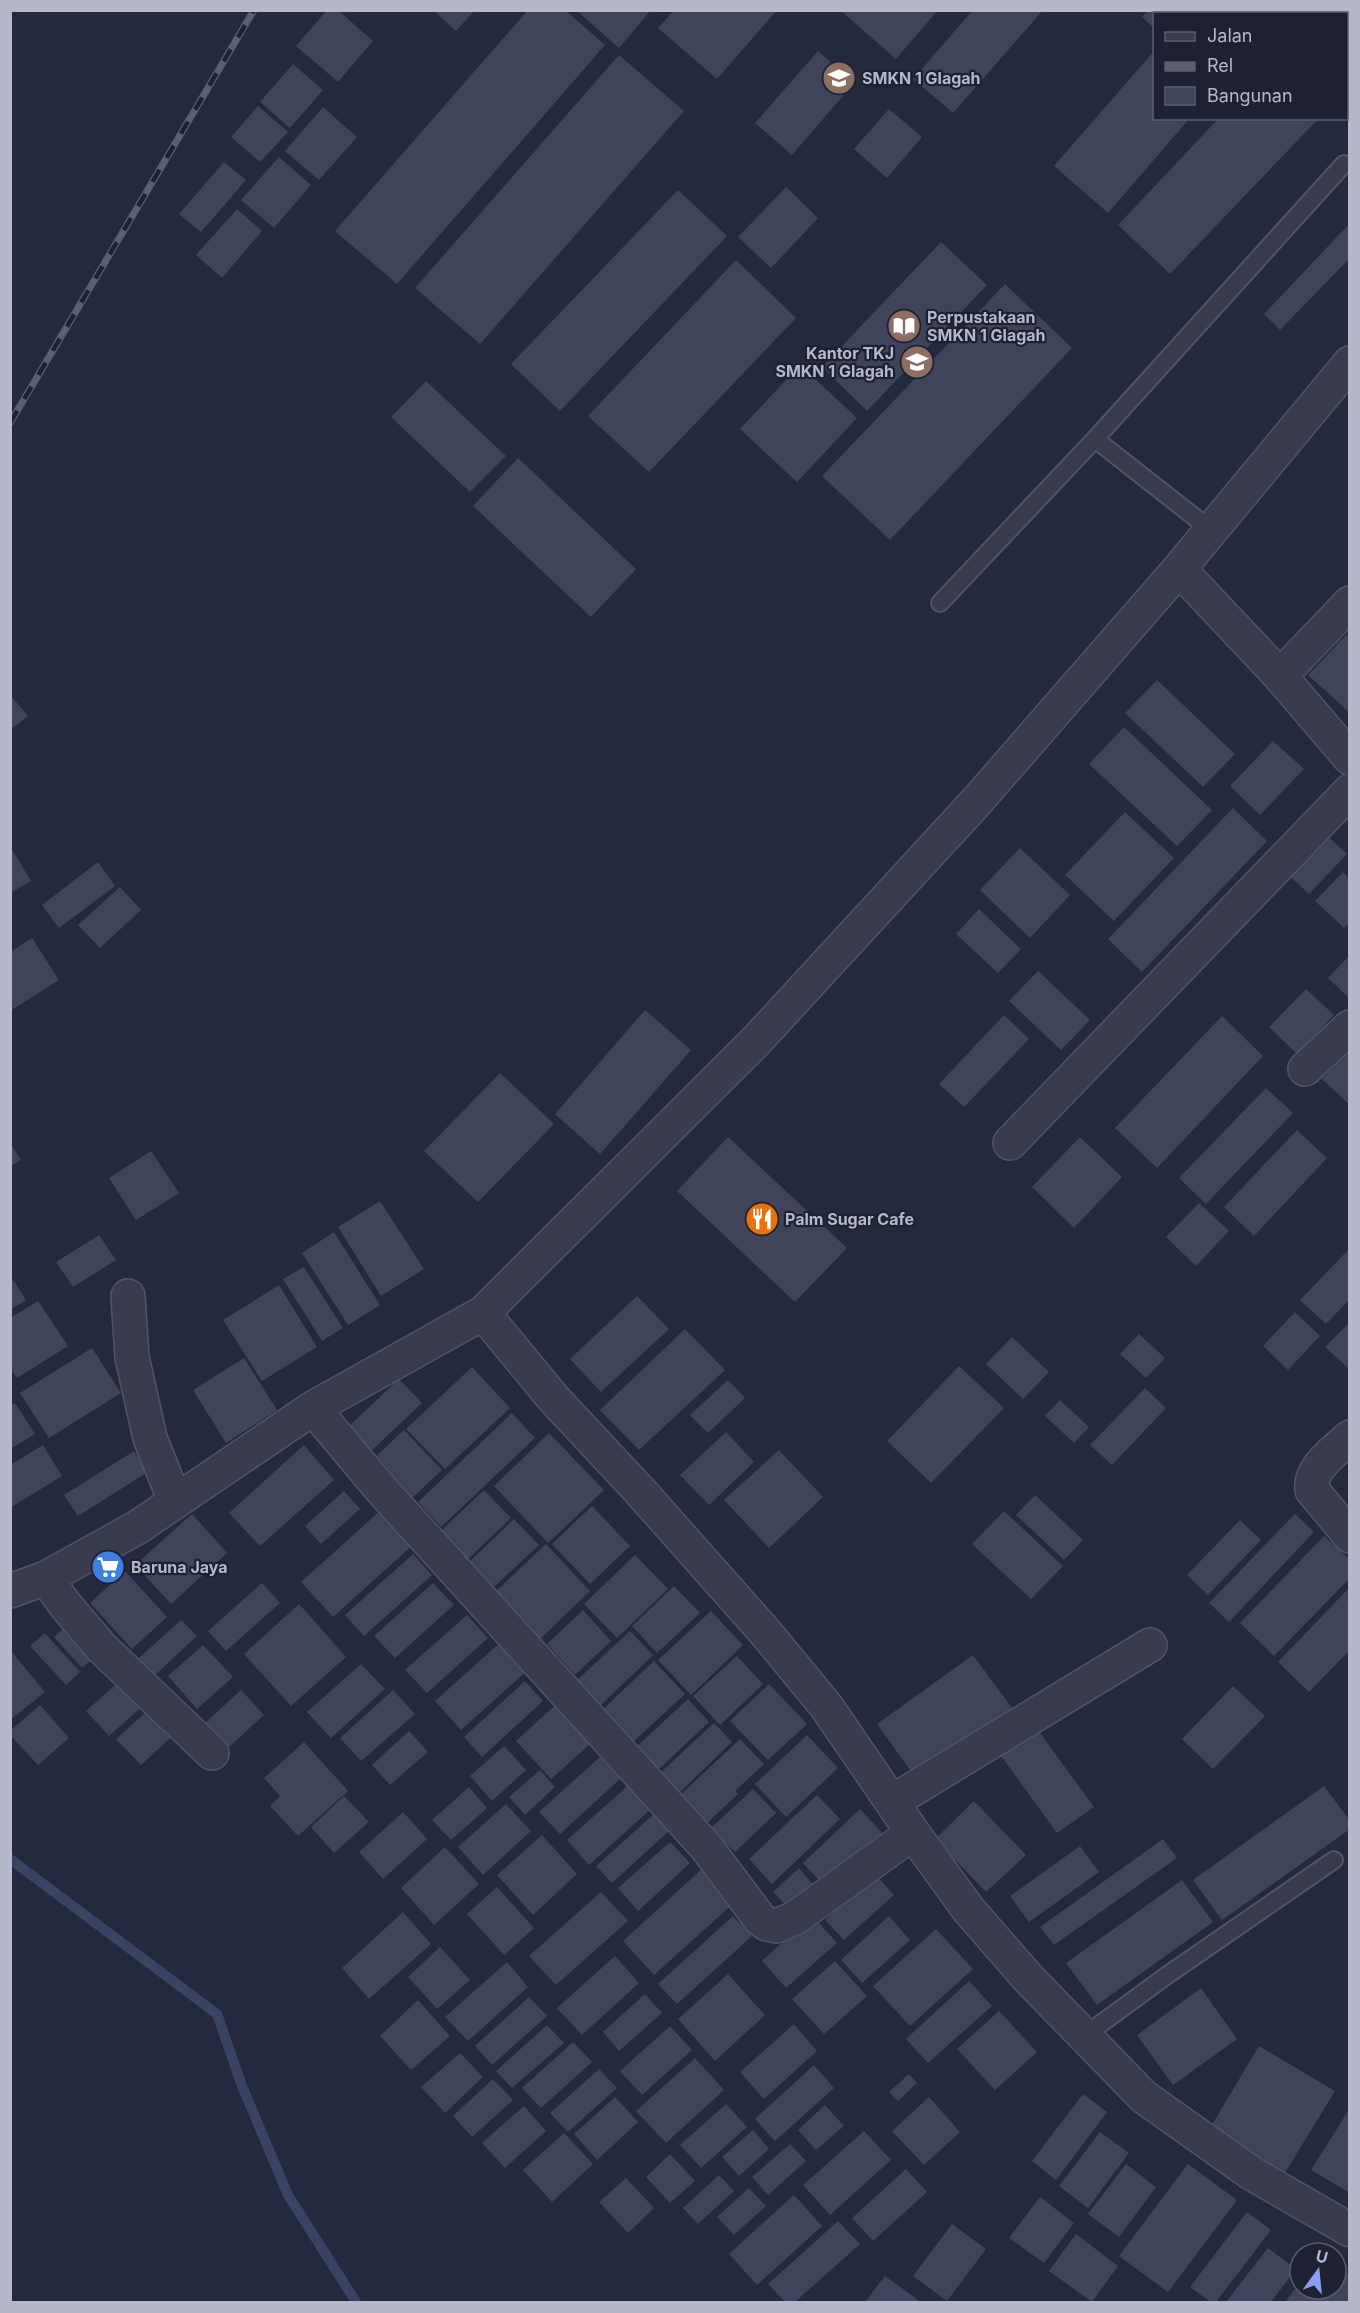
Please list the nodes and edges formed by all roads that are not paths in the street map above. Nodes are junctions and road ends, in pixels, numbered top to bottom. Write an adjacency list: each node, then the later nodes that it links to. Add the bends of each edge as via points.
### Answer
1 (1344, 164): 3 (lane)
2 (1350, 363): 4 (street)
3 (1095, 439): 4 (lane); 6 (lane)
4 (1211, 530): 5 (street)
5 (1179, 569): 8 (street); 15 (street, via 977,801 756,1041)
6 (940, 603)
7 (1350, 603): 8 (street)
8 (1280, 676): 9 (street)
9 (1350, 758)
10 (1350, 791): 13 (street)
11 (1350, 1027): 12 (street)
12 (1305, 1069)
13 (1010, 1143)
14 (128, 1296): 18 (street, via 132,1357 150,1438)
15 (483, 1313): 16 (street); 24 (street, via 554,1399 765,1632 826,1706)
16 (314, 1408): 18 (street); 25 (street, via 380,1488 706,1848 767,1924 776,1926 795,1918)
17 (1350, 1437): 19 (street, via 1318,1468 1311,1484)
18 (175, 1501): 20 (street, via 138,1527)
19 (1350, 1536)
20 (46, 1578): 21 (street); 23 (street, via 101,1647)
21 (10, 1591)
22 (1150, 1645): 24 (street)
23 (212, 1753)
24 (892, 1802): 25 (street)
25 (913, 1833): 27 (street, via 968,1909)
26 (1334, 1860): 27 (lane)
27 (1084, 2036): 28 (street, via 1144,2097 1251,2173)
28 (1350, 2230)

